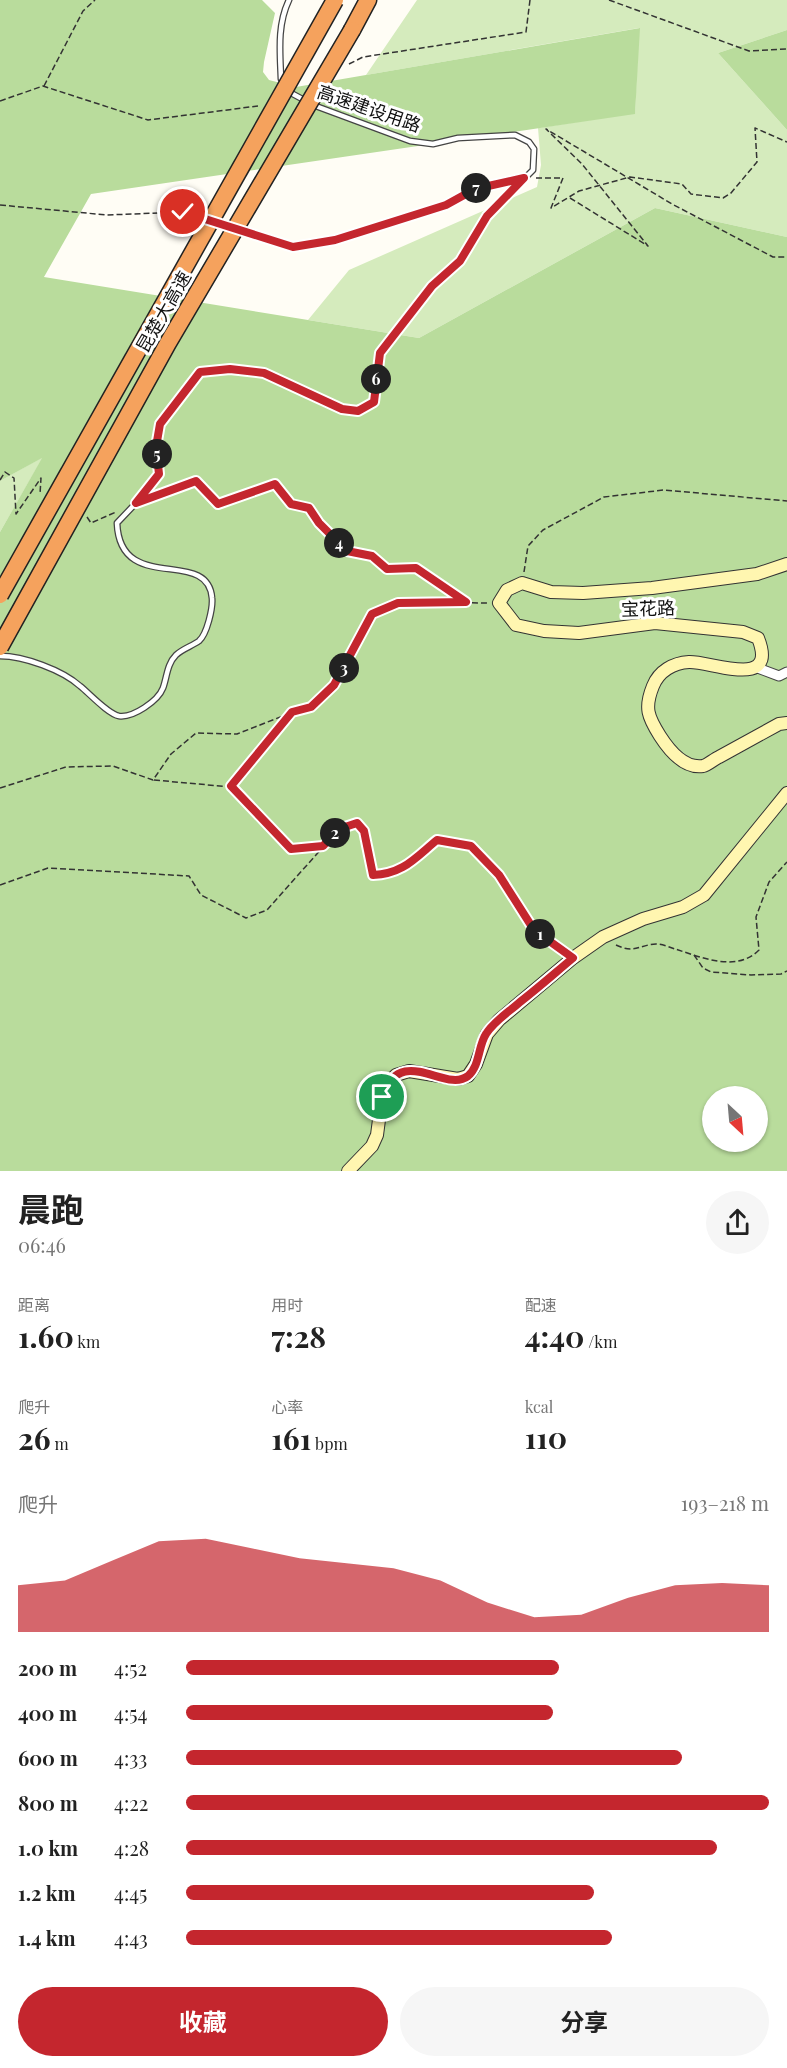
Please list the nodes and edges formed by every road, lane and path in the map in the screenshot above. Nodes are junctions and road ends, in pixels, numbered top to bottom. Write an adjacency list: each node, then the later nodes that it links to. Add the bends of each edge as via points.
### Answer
1 (95, 0): 7 (path, via 83,11)
2 (289, 0): 9 (lane, 高速建设用路, via 283,14 280,47 281,79 291,93 318,108 410,141 433,144 458,138 514,135 534,149 532,170)
3 (335, 0): 24 (highway, 昆楚大高速, bridge)
4 (369, 0): 27 (highway, 昆楚大高速, bridge, via 168,343)
5 (609, 0): 6 (path, via 749,51)
6 (787, 49)
7 (43, 86)
8 (787, 142): 10 (path, via 755,128 757,162 723,198 691,194 682,184)
9 (524, 178): 12 (path, via 563,178 550,208); 15 (path, via 475,189 446,205 335,240 293,247); 20 (lane, 高速建设用路, via 487,216 460,261 432,286 380,353 374,402 358,411 342,409 264,373 230,369 200,372 160,424 156,447 159,474)
10 (628, 178): 11 (path); 11 (path, via 546,129); 16 (path, via 773,257)
11 (599, 185): 12 (path); 12 (path, via 648,246)
12 (568, 198)
13 (0, 204): 14 (path, via 107,215 183,212)
14 (205, 219)
15 (249, 233)
16 (787, 256)
17 (0, 480): 18 (path, via 5,472 14,478 16,514 41,478)
18 (40, 497)
19 (787, 501): 23 (path, via 664,490 604,497 543,530 528,546)
20 (136, 503): 21 (path, via 91,523); 25 (path, via 196,481 218,504 275,484 291,504 309,508 347,551 372,556 387,569 416,568); 28 (lane, 高速建设用路, via 117,523 127,556 140,564 194,573 207,583 212,598 207,629 201,639 176,654 168,666 162,691 146,707 131,715 117,716 50,667)
21 (86, 516)
22 (787, 564): 23 (main road, 宝花路, via 757,574 583,593 551,592)
23 (522, 583): 26 (main road, via 507,590)
24 (0, 595)
25 (466, 602): 26 (path); 31 (path, via 398,603 372,614 334,685 311,707)
26 (499, 603): 29 (main road, 宝花路, via 516,625 544,631 579,633 655,623 743,632 758,638 763,650 762,660)
27 (0, 647)
28 (0, 656)
29 (755, 667): 30 (street, via 779,676); 32 (main road, via 736,670 690,662 671,666 656,678 648,699 649,719 668,749 683,762 703,766)
30 (787, 672)
31 (292, 712): 33 (path, via 237,734 196,733 171,754); 34 (path)
32 (787, 723)
33 (153, 780): 34 (path); 35 (path, via 113,766 66,767)
34 (231, 786): 37 (path, via 291,849)
35 (0, 788)
36 (787, 793): 40 (main road, via 704,895 683,907)
37 (323, 846): 39 (path, via 267,910 246,918 201,895 189,876 48,868); 42 (path, via 339,829 357,823 364,831 373,875 389,874 408,865 437,840 471,846 499,875 534,930)
38 (787, 862): 41 (path, via 769,882 756,917 759,950 751,958 713,961)
39 (0, 885)
40 (609, 934): 41 (path, via 616,945 628,950 658,944); 42 (main road)
41 (693, 954): 43 (path, via 703,968 722,974)
42 (573, 958): 44 (main road, via 486,1034 468,1076 458,1079 409,1071 396,1075 382,1097 372,1146)
43 (787, 971)
44 (348, 1171)

